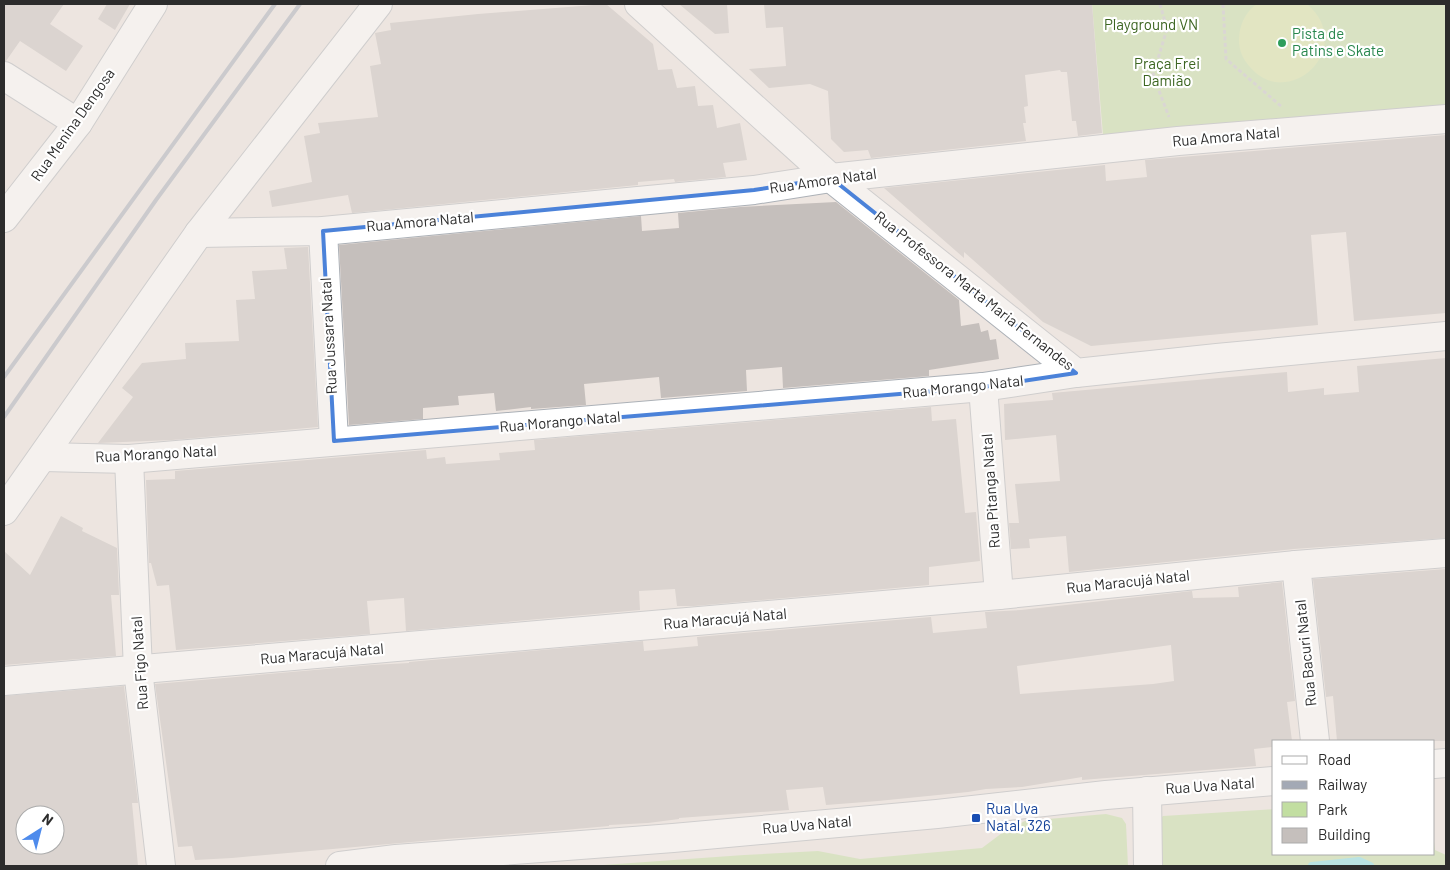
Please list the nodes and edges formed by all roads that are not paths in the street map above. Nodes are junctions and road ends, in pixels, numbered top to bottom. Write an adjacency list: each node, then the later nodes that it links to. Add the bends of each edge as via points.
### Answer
1 (153, 4): 6 (street, Rua Menina Dengosa)
2 (378, 4): 10 (street)
3 (639, 4): 7 (street, Rua Professora Marta Maria Fernandes)
4 (4, 76): 6 (street)
5 (1446, 119): 7 (street, Rua Amora Natal, via 1178,141)
6 (78, 124): 8 (street, Rua Menina Dengosa)
7 (831, 178): 9 (street, Rua Amora Natal, via 754,190); 12 (street, Rua Professora Marta Maria Fernandes)
8 (4, 218)
9 (323, 231): 10 (street, Rua Amora Natal); 14 (street, Rua Jussara Natal)
10 (200, 233): 15 (street)
11 (1446, 336): 12 (street, Rua Professora Marta Maria Fernandes)
12 (1076, 373): 13 (street, Rua Morango Natal)
13 (983, 387): 14 (street, Rua Morango Natal); 20 (street, Rua Pitanga Natal)
14 (334, 441): 16 (street, Rua Morango Natal)
15 (43, 457): 16 (street, Rua Morango Natal); 17 (street)
16 (129, 459): 21 (street, Rua Figo Natal)
17 (4, 511)
18 (1446, 553): 19 (street, Rua Maracujá Natal)
19 (1296, 565): 20 (street, Rua Maracujá Natal); 23 (street, Rua Bacuri Natal)
20 (999, 595): 21 (street, Rua Maracujá Natal)
21 (138, 670): 22 (street, Rua Maracujá Natal); 26 (street, Rua Figo Natal)
22 (4, 681)
23 (1315, 740)
24 (1272, 780): 25 (street, Rua Uva Natal)
25 (1147, 795): 27 (street, Rua Uva Natal); 28 (street)
26 (160, 866)
27 (340, 866)
28 (1148, 866)

